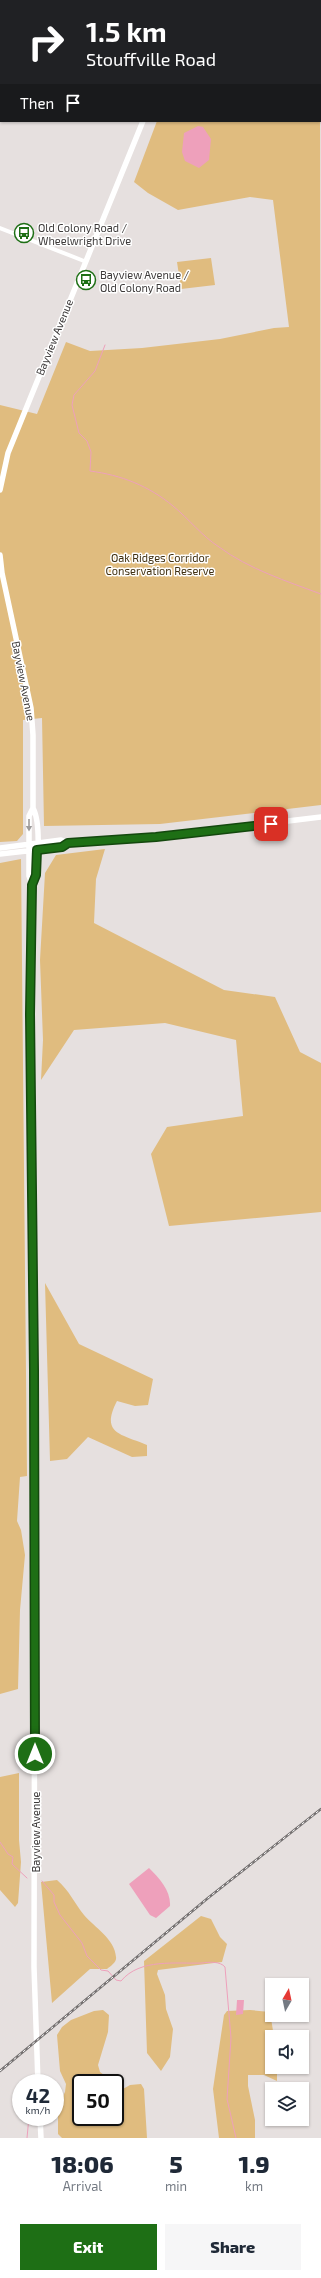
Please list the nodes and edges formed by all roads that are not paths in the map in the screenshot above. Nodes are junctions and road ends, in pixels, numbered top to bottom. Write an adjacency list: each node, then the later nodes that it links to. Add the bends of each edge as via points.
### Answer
1 (143, 122): 3 (main road, Bayview Avenue)
2 (0, 228): 3 (street)
3 (84, 261): 4 (main road, Bayview Avenue, via 8,453)
4 (0, 490)
5 (0, 555): 6 (main road, Bayview Avenue, via 31,708)
6 (33, 808): 8 (main road, Bayview Avenue, one-way to 8, via 29,816); 9 (main road, Bayview Avenue, via 37,815)
7 (321, 817): 10 (main road, via 156,837)
8 (29, 843): 9 (main road); 11 (main road); 13 (main road, Bayview Avenue)
9 (37, 843): 10 (main road, via 61,840); 12 (main road, Bayview Avenue)
10 (68, 843): 12 (main road, via 62,847)
11 (0, 848)
12 (37, 850): 13 (main road); 15 (main road, Bayview Avenue, via 36,875)
13 (29, 851): 14 (main road); 15 (main road, Bayview Avenue, via 29,876)
14 (0, 854)
15 (32, 885): 16 (main road, Bayview Avenue, via 30,1014 35,1504 34,1967)
16 (38, 2074)
17 (40, 2126): 18 (main road)
18 (41, 2138)

